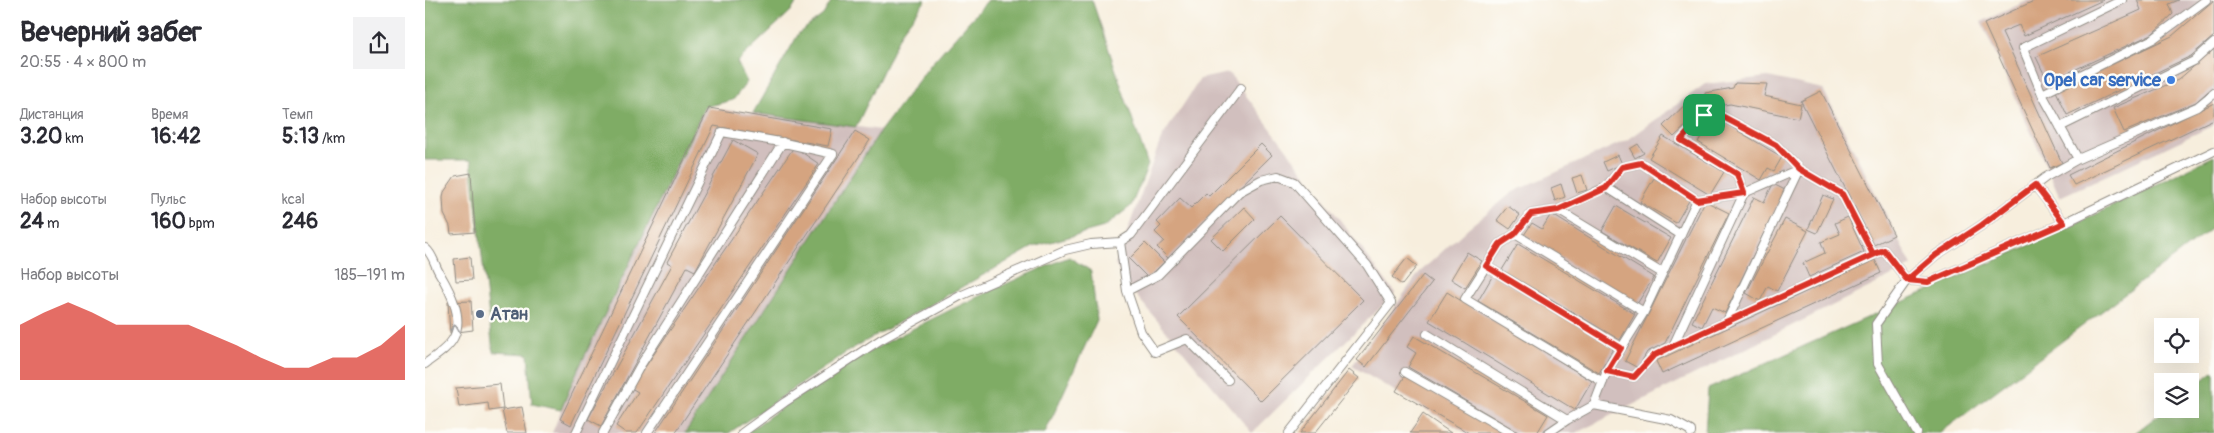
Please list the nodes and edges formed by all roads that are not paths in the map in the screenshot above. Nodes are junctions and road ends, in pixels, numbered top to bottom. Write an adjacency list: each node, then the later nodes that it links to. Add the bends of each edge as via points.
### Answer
1 (2122, 0): 6 (lane, via 2023,48)
2 (2206, 0): 6 (lane, via 2153,39)
3 (2214, 43): 7 (lane, via 2193,61)
4 (1241, 88): 20 (lane, via 1153,208 1131,235)
5 (2214, 92): 10 (lane, via 2197,107)
6 (2042, 94): 7 (lane)
7 (2060, 127): 10 (lane)
8 (783, 142): 39 (lane, via 722,132); 40 (lane, via 640,366); 41 (lane, via 833,154)
9 (2214, 151): 17 (lane)
10 (2078, 159): 12 (lane)
11 (1799, 169): 14 (lane); 14 (lane, via 1776,145 1716,113 1704,115 1681,140 1737,174); 22 (lane, via 1842,194); 28 (lane)
12 (2035, 185): 17 (lane); 25 (lane, via 1936,255)
13 (1606, 188): 15 (lane, via 1622,167 1641,163); 16 (lane); 19 (lane)
14 (1744, 193): 15 (lane); 30 (lane)
15 (1697, 200): 19 (lane)
16 (1558, 210): 18 (lane, via 1531,214); 24 (lane)
17 (2064, 223): 25 (lane, via 1928,282)
18 (1515, 234): 23 (lane, via 1500,244); 27 (lane)
19 (1681, 234): 24 (lane)
20 (1120, 242): 26 (lane); 42 (lane, via 1065,250 960,296 880,340)
21 (425, 248): 32 (lane, one-way to 21, via 454,337 457,317 452,294 437,271 431,253)
22 (1873, 254): 25 (lane, via 1884,250); 28 (lane)
23 (1486, 266): 31 (lane); 36 (lane, via 1465,299)
24 (1662, 273): 27 (lane)
25 (1907, 280): 47 (lane, via 1876,324 1878,364)
26 (1127, 291): 35 (lane, via 1141,332 1155,352 1187,339); 43 (lane, via 1158,275 1239,192 1261,180 1278,176 1295,182 1367,265 1391,303)
27 (1644, 312): 31 (lane)
28 (1727, 321): 30 (lane)
29 (1427, 334): 38 (lane)
30 (1673, 346): 33 (lane, via 1653,356 1634,377)
31 (1621, 348): 33 (lane)
32 (425, 364)
33 (1607, 371): 36 (lane)
34 (1405, 372): 44 (lane)
35 (1228, 380)
36 (1603, 382): 37 (lane)
37 (1594, 405): 38 (lane); 46 (lane, via 1671,420)
38 (1567, 420): 45 (lane)
39 (577, 433)
40 (603, 433)
41 (647, 433)
42 (742, 433)
43 (1289, 433)
44 (1511, 433)
45 (1548, 433)
46 (1691, 433)
47 (1917, 433)

